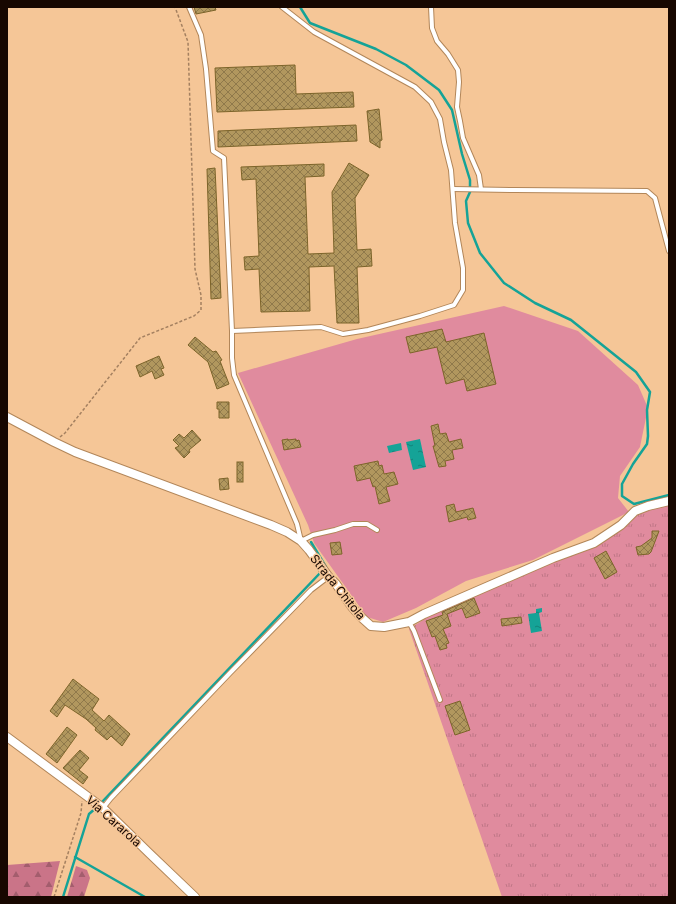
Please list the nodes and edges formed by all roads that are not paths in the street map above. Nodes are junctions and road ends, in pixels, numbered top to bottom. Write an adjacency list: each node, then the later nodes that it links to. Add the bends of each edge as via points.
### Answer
1 (189, 7): 7 (lane, via 201,35 213,151 224,158)
2 (282, 7): 4 (lane, via 314,32 415,87 430,102 440,119)
3 (431, 7): 5 (lane, via 432,28 458,70 457,107 463,138)
4 (453, 189): 5 (lane); 7 (lane, via 455,223 463,268 463,290 454,304 420,316 343,334 320,327)
5 (481, 189): 6 (lane, via 647,191 656,198)
6 (669, 251)
7 (232, 331): 11 (lane, via 234,375 297,524)
8 (7, 417): 11 (street, Strada Chitola, via 75,452 271,525)
9 (669, 501): 13 (street, Strada Chitola, via 635,511 621,525 594,543 553,558)
10 (377, 530): 11 (lane, via 367,524 353,524)
11 (301, 541): 12 (street, Strada Chitola)
12 (328, 576): 13 (street, Strada Chitola, via 352,607 371,626 384,627); 16 (lane, via 311,590 235,668)
13 (409, 622): 14 (lane)
14 (440, 700)
15 (7, 737): 16 (street, Via Cararola)
16 (103, 808): 17 (street, Via Cararola)
17 (195, 897)

